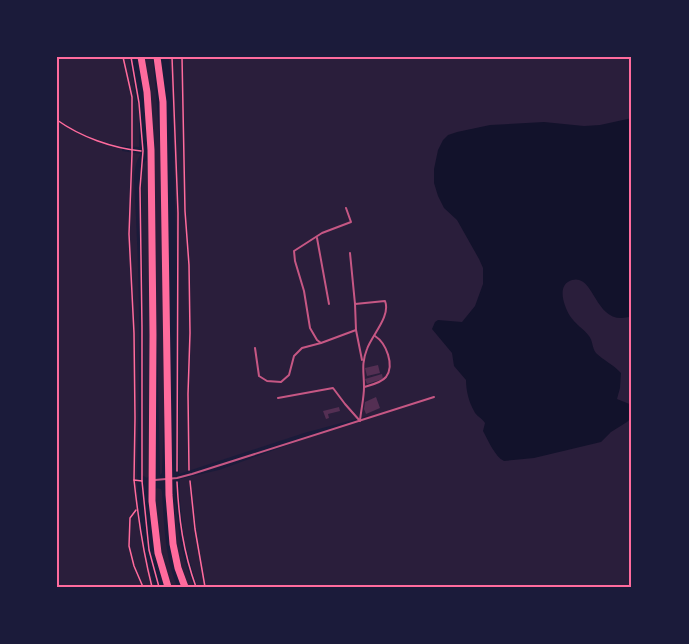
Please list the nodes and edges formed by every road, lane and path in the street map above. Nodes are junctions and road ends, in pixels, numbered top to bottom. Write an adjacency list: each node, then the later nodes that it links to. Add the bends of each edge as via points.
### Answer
1 (123, 57): 8 (path, via 132,97)
2 (131, 57): 9 (path)
3 (141, 57): 9 (main road, via 147,92)
4 (158, 57): 26 (main road, via 163,102)
5 (172, 57): 25 (path, via 178,213)
6 (182, 57): 24 (path, via 189,265)
7 (57, 120): 8 (path, via 112,147)
8 (132, 150): 9 (path); 27 (path, via 129,234)
9 (147, 151): 28 (main road, via 153,334); 29 (path, via 140,188)
10 (346, 208): 11 (lane, via 351,222)
11 (317, 238): 13 (lane); 17 (lane, via 294,251 310,328)
12 (350, 253): 14 (lane)
13 (329, 304)
14 (355, 304): 15 (lane); 16 (lane, via 385,301 387,312)
15 (356, 330): 17 (lane); 19 (lane)
16 (374, 335): 19 (lane); 20 (lane, via 386,350 389,372 382,381)
17 (321, 343): 18 (lane, via 302,348 294,356 289,375 281,382 259,376)
18 (255, 348)
19 (362, 362): 20 (lane)
20 (364, 387): 23 (lane)
21 (434, 397): 23 (lane)
22 (278, 398): 23 (lane, via 333,388)
23 (360, 421): 24 (lane)
24 (189, 475): 25 (lane); 37 (path)
25 (177, 478): 26 (lane); 36 (path, via 182,541)
26 (168, 479): 28 (lane); 35 (main road, via 173,544)
27 (134, 480): 29 (path); 30 (path)
28 (152, 480): 34 (main road, via 158,553)
29 (142, 481): 33 (path, via 149,550)
30 (137, 509): 31 (path, via 130,519 129,546); 32 (path)
31 (143, 587)
32 (152, 587)
33 (159, 587)
34 (168, 587)
35 (185, 587)
36 (196, 587)
37 (205, 587)

